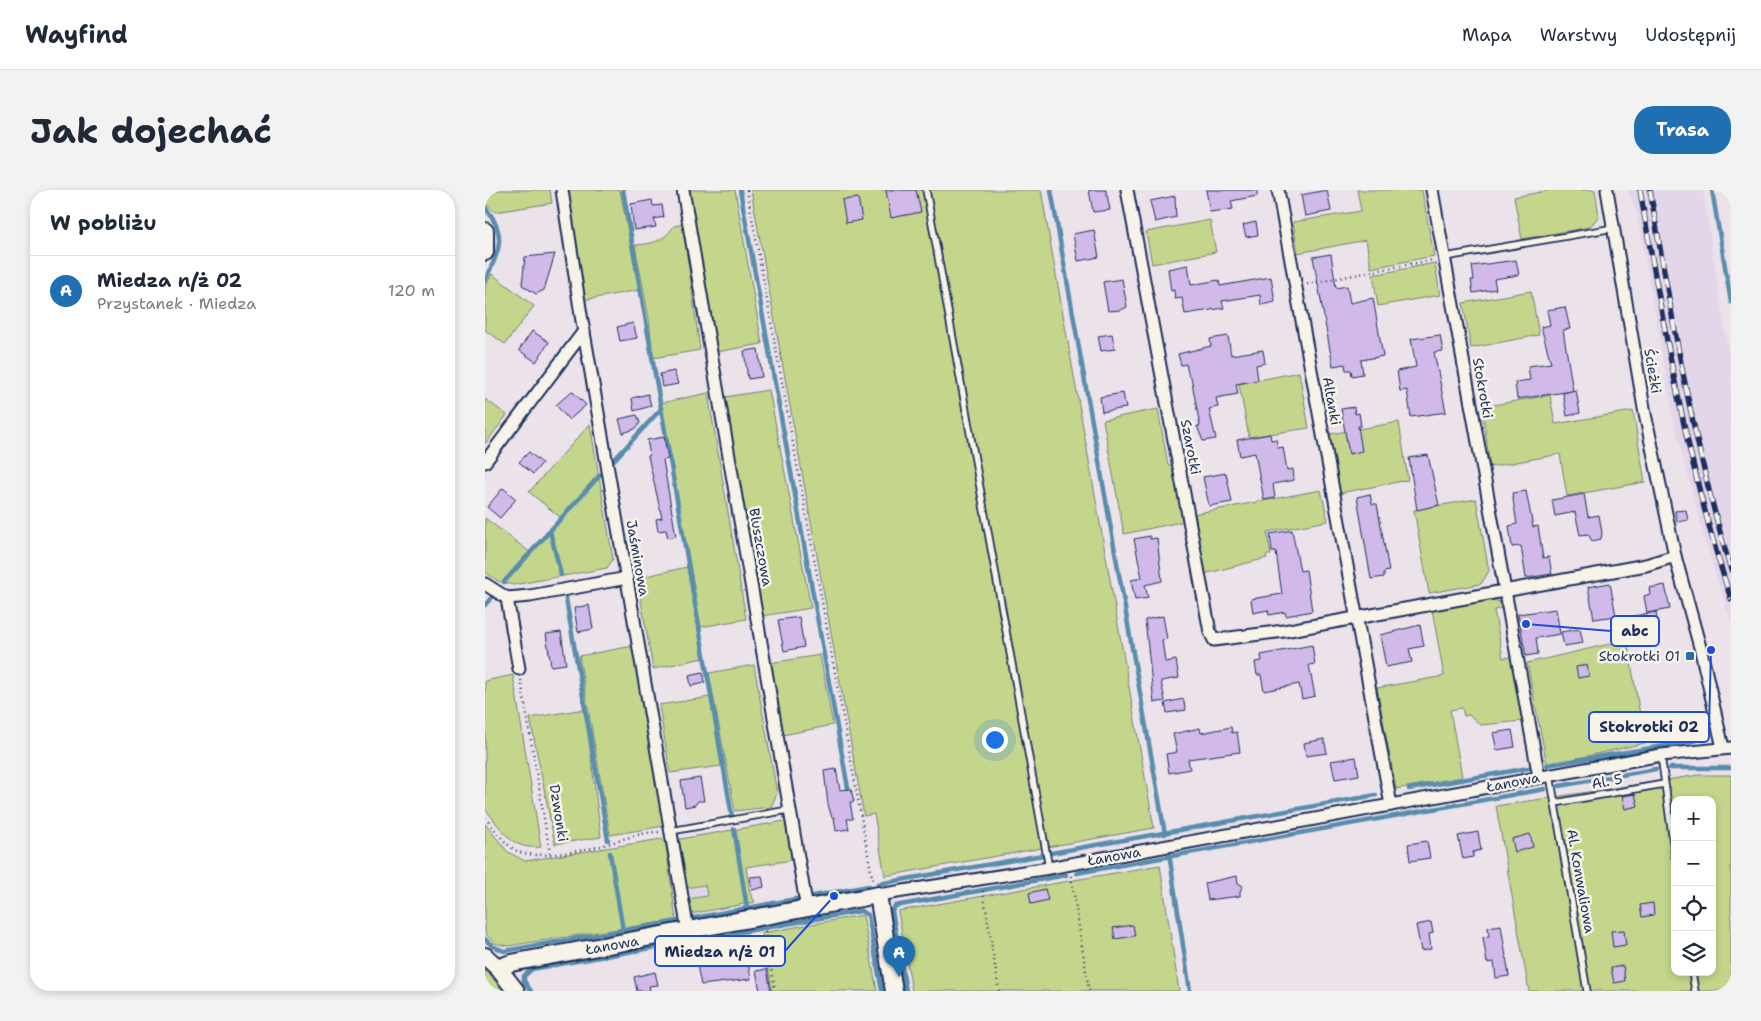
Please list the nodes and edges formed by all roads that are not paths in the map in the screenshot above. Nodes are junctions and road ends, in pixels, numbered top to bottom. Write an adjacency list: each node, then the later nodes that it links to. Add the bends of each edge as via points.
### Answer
1 (561, 190): 12 (street, Jaśminowa)
2 (683, 190): 27 (street, Bluszczowa, via 749,562)
3 (925, 190): 30 (lane)
4 (1127, 190): 19 (street, Szarotki, via 1214,640)
5 (1278, 190): 19 (street, Altanki)
6 (1433, 190): 11 (street, Stokrotki)
7 (1607, 190): 8 (street, Ścieżki)
8 (1614, 228): 11 (lane); 14 (street, Ścieżki, via 1645,414)
9 (485, 231): 10 (street)
10 (485, 252)
11 (1445, 257): 17 (street, Stokrotki)
12 (584, 331): 13 (street); 15 (street, Jaśminowa)
13 (485, 462)
14 (1675, 556): 17 (street, via 1646,565); 21 (street, Ścieżki)
15 (627, 578): 18 (street); 28 (street, Jaśminowa)
16 (485, 584): 18 (street)
17 (1504, 591): 19 (street); 23 (street, Stokrotki)
18 (507, 598): 20 (street)
19 (1357, 618): 26 (street, Altanki)
20 (519, 668)
21 (1727, 748): 22 (street, Łanowa)
22 (1661, 754): 23 (street, Łanowa); 24 (lane)
23 (1545, 776): 25 (lane, Al. Konwaliowa); 26 (street, Łanowa)
24 (1664, 784): 25 (lane, Al. 5); 29 (lane)
25 (1555, 803): 39 (lane, Al. Konwaliowa)
26 (1391, 805): 30 (street, Łanowa)
27 (788, 810): 28 (lane); 32 (street, Bluszczowa)
28 (671, 831): 33 (street, Jaśminowa)
29 (1673, 841)
30 (1049, 868): 31 (street, Łanowa)
31 (878, 895): 32 (street, Łanowa); 38 (street)
32 (807, 908): 33 (street, Łanowa)
33 (688, 931): 35 (street, Łanowa)
34 (485, 956): 35 (street)
35 (498, 968): 37 (street)
36 (1693, 976): 40 (lane)
37 (515, 991)
38 (894, 991)
39 (1587, 991)
40 (1695, 991)

